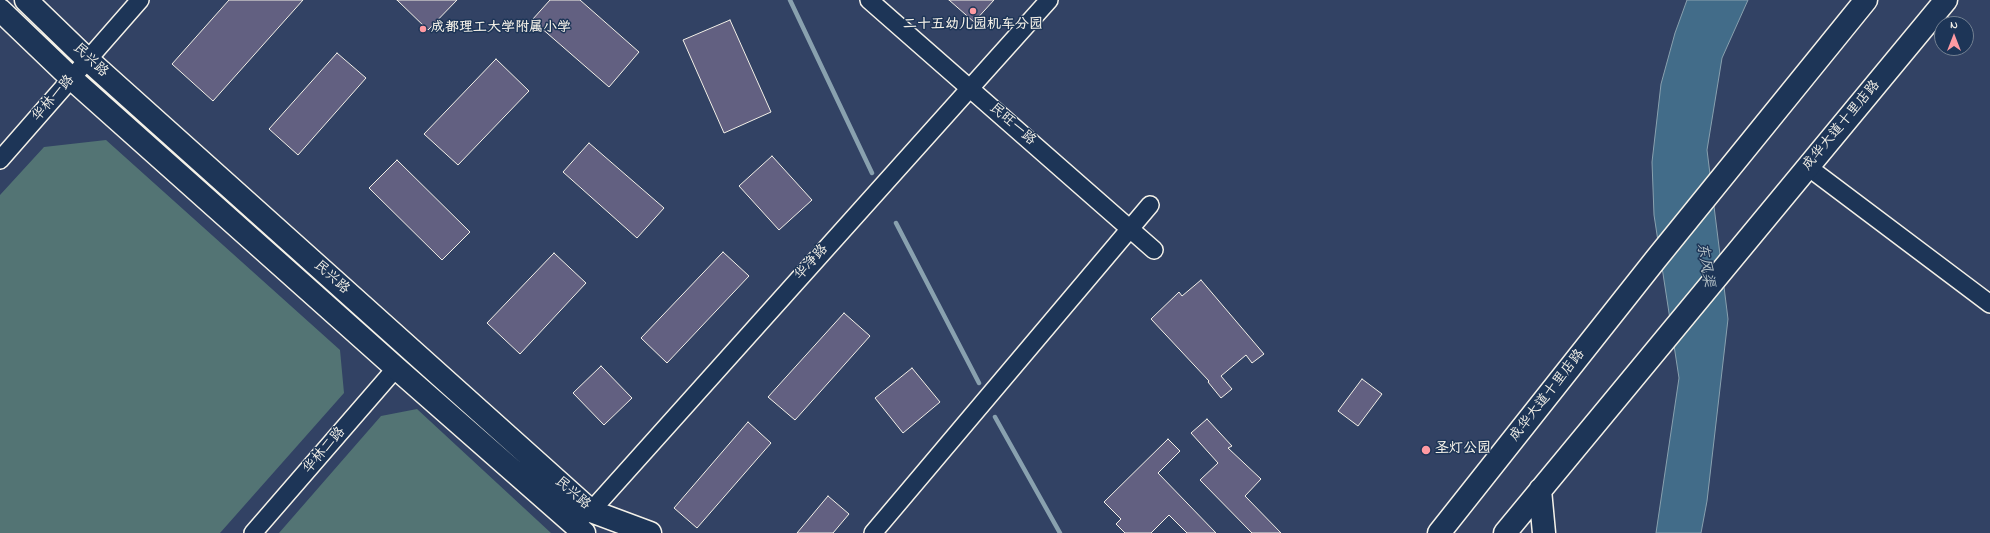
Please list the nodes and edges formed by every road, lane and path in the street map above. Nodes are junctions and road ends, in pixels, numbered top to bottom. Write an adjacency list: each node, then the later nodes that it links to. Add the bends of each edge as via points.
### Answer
1 (26, 0): 8 (main road, 民兴路)
2 (140, 0): 8 (street, 华林一路)
3 (870, 0): 10 (street, 民旺一路)
4 (1049, 0): 10 (street, 华净路)
5 (1866, 0): 25 (main road, 成华大道十里店路)
6 (1946, 0): 12 (main road, 成华大道十里店路)
7 (0, 10): 9 (main road, 民兴路)
8 (87, 60): 9 (street, 华林一路); 19 (main road, 民兴路)
9 (72, 79): 11 (street, 华林一路); 17 (main road, 民兴路)
10 (969, 88): 14 (street, 民旺一路); 19 (street, 华净路)
11 (0, 160)
12 (1808, 167): 16 (street); 18 (main road, 成华大道十里店路)
13 (1150, 205): 14 (street)
14 (1130, 229): 15 (street, 民旺一路); 24 (street)
15 (1154, 250)
16 (1990, 304)
17 (396, 368): 20 (main road, 民兴路); 21 (street, 华林二路)
18 (1540, 490): 26 (main road); 27 (main road)
19 (591, 511): 20 (street, 华净路); 22 (main road); 23 (main road, 民兴路)
20 (583, 530)
21 (254, 533)
22 (632, 533)
23 (650, 533)
24 (873, 533)
25 (1439, 533)
26 (1505, 533)
27 (1544, 533)

